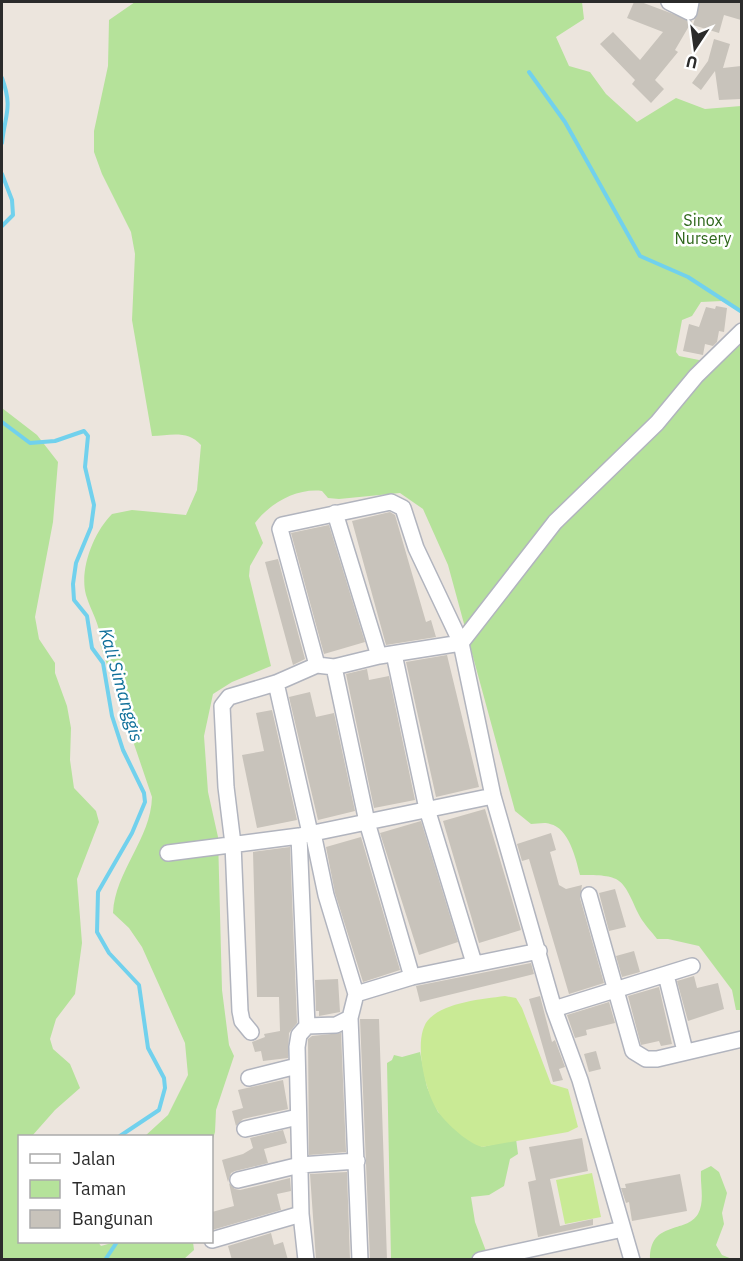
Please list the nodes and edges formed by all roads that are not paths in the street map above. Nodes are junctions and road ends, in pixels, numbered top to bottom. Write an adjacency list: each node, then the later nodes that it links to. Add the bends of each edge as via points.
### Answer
1 (669, 2): 2 (street, via 689,12)
2 (691, 2)
3 (738, 334): 5 (street, via 657,423 555,522)
4 (335, 513): 5 (street, via 391,502 403,508 416,548); 6 (street); 7 (street, via 282,525 280,529)
5 (461, 642): 6 (street); 10 (street)
6 (386, 655): 8 (street); 11 (street)
7 (316, 665): 8 (street); 9 (street)
8 (334, 667): 12 (street)
9 (276, 684): 13 (street); 14 (street, via 229,697 222,706)
10 (493, 796): 11 (street); 17 (street)
11 (427, 809): 12 (street); 18 (street)
12 (367, 822): 13 (street); 21 (street)
13 (308, 834): 14 (street); 23 (street); 26 (street)
14 (233, 844): 15 (street); 27 (street, via 240,1011)
15 (168, 853)
16 (589, 896): 22 (street)
17 (539, 951): 18 (street); 24 (street)
18 (474, 963): 21 (street)
19 (692, 966): 20 (street)
20 (666, 975): 22 (street); 29 (street)
21 (412, 977): 23 (street)
22 (616, 990): 24 (street); 29 (street, via 633,1052 646,1059)
23 (356, 994): 25 (street)
24 (554, 1009): 38 (street, via 580,1080)
25 (350, 1018): 26 (street, via 336,1025); 34 (street)
26 (308, 1026): 30 (street, via 299,1035)
27 (250, 1032)
28 (741, 1039): 29 (street)
29 (685, 1051)
30 (297, 1066): 31 (street); 32 (street)
31 (249, 1078)
32 (298, 1117): 33 (street); 35 (street)
33 (245, 1129)
34 (357, 1161): 35 (street); 41 (street)
35 (300, 1165): 36 (street); 37 (street)
36 (238, 1180)
37 (301, 1214): 39 (street); 40 (street)
38 (623, 1229): 42 (street); 43 (street)
39 (213, 1240)
40 (306, 1260)
41 (360, 1260)
42 (480, 1260)
43 (632, 1260)

